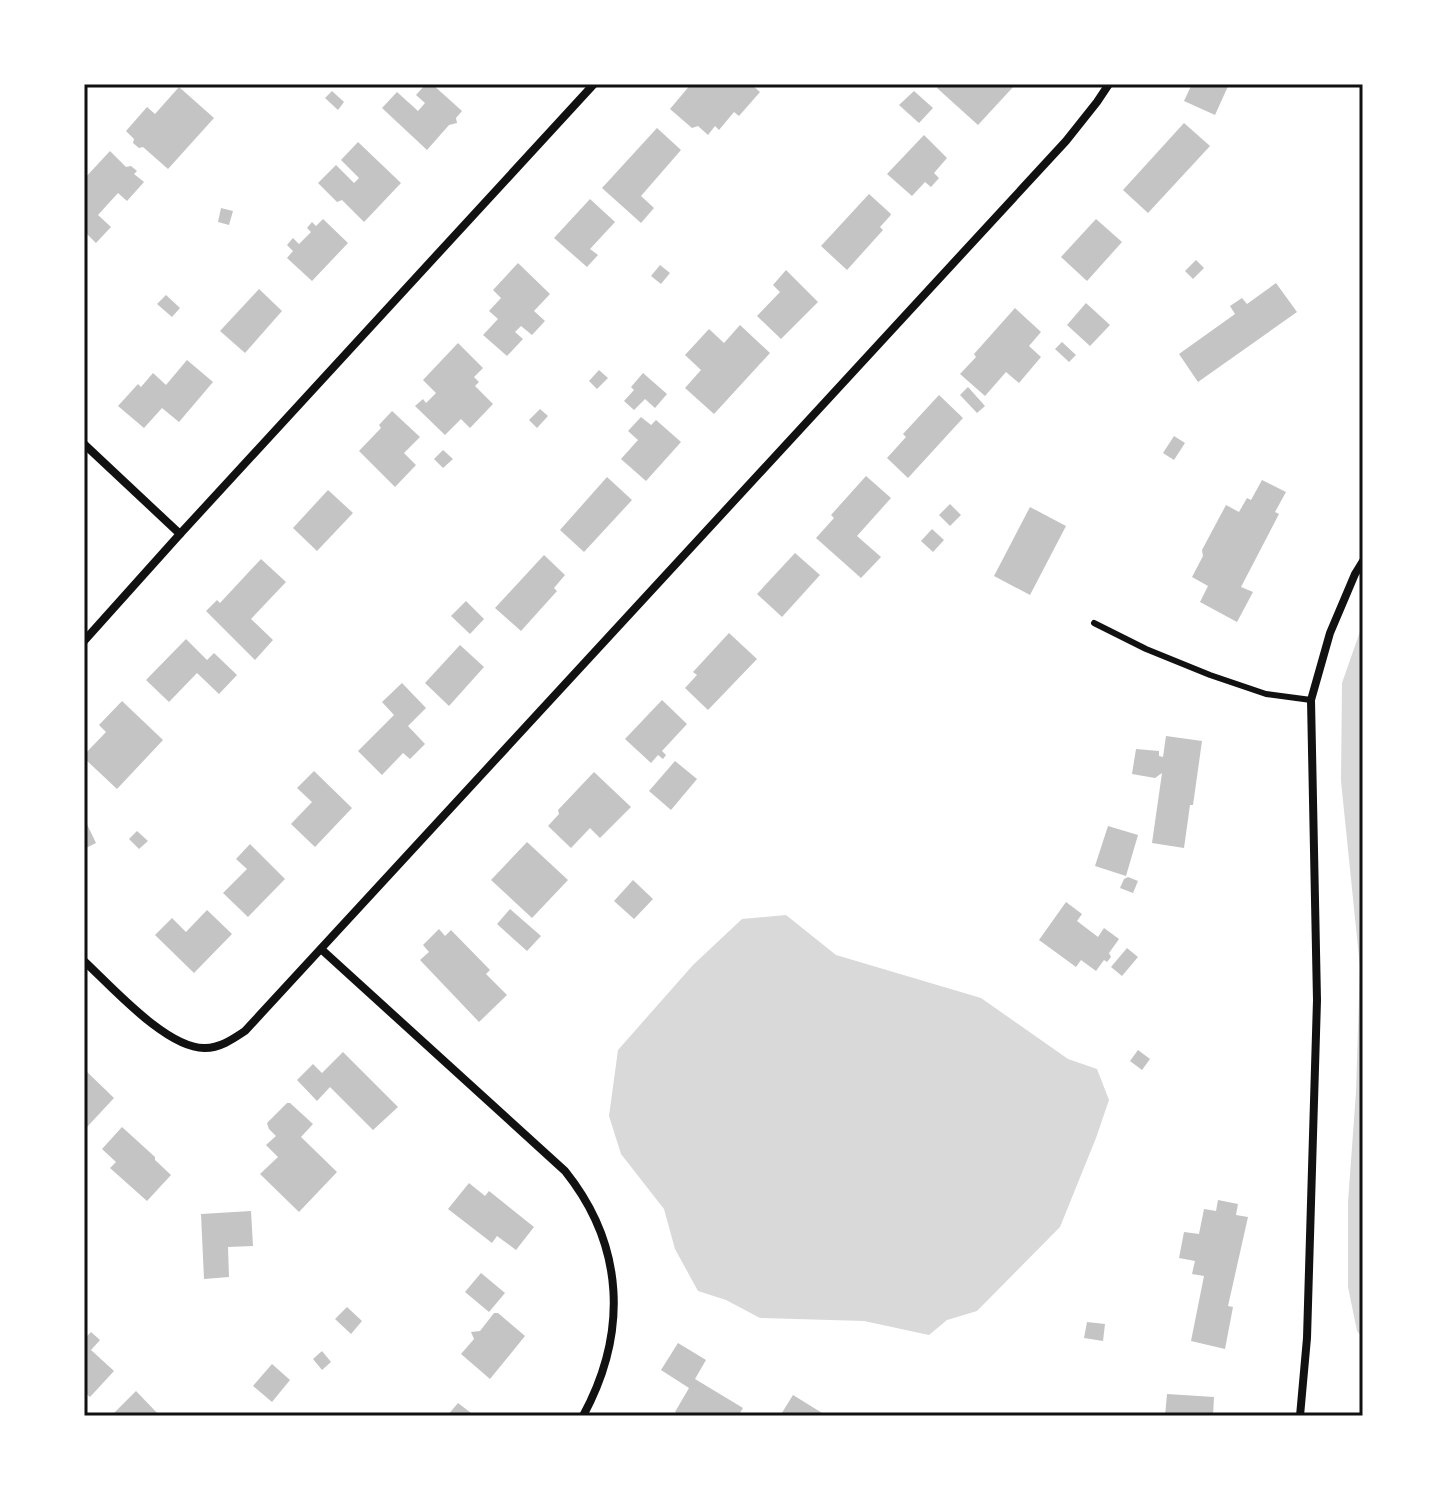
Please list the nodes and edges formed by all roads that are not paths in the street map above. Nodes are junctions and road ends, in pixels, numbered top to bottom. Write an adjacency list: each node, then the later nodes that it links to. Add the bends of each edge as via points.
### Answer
1 (594, 84): 4 (street)
2 (1109, 84): 9 (street, via 1066,141)
3 (84, 444): 4 (street)
4 (180, 534): 7 (street)
5 (1363, 561): 8 (street, via 1330,633)
6 (1094, 623): 8 (lane, via 1210,675 1266,694)
7 (84, 641)
8 (1311, 700): 12 (street, via 1317,1000)
9 (321, 949): 10 (street, via 245,1031 207,1048 167,1035); 11 (street, via 582,1192 604,1238 615,1300 603,1373)
10 (84, 961)
11 (583, 1416)
12 (1300, 1416)

